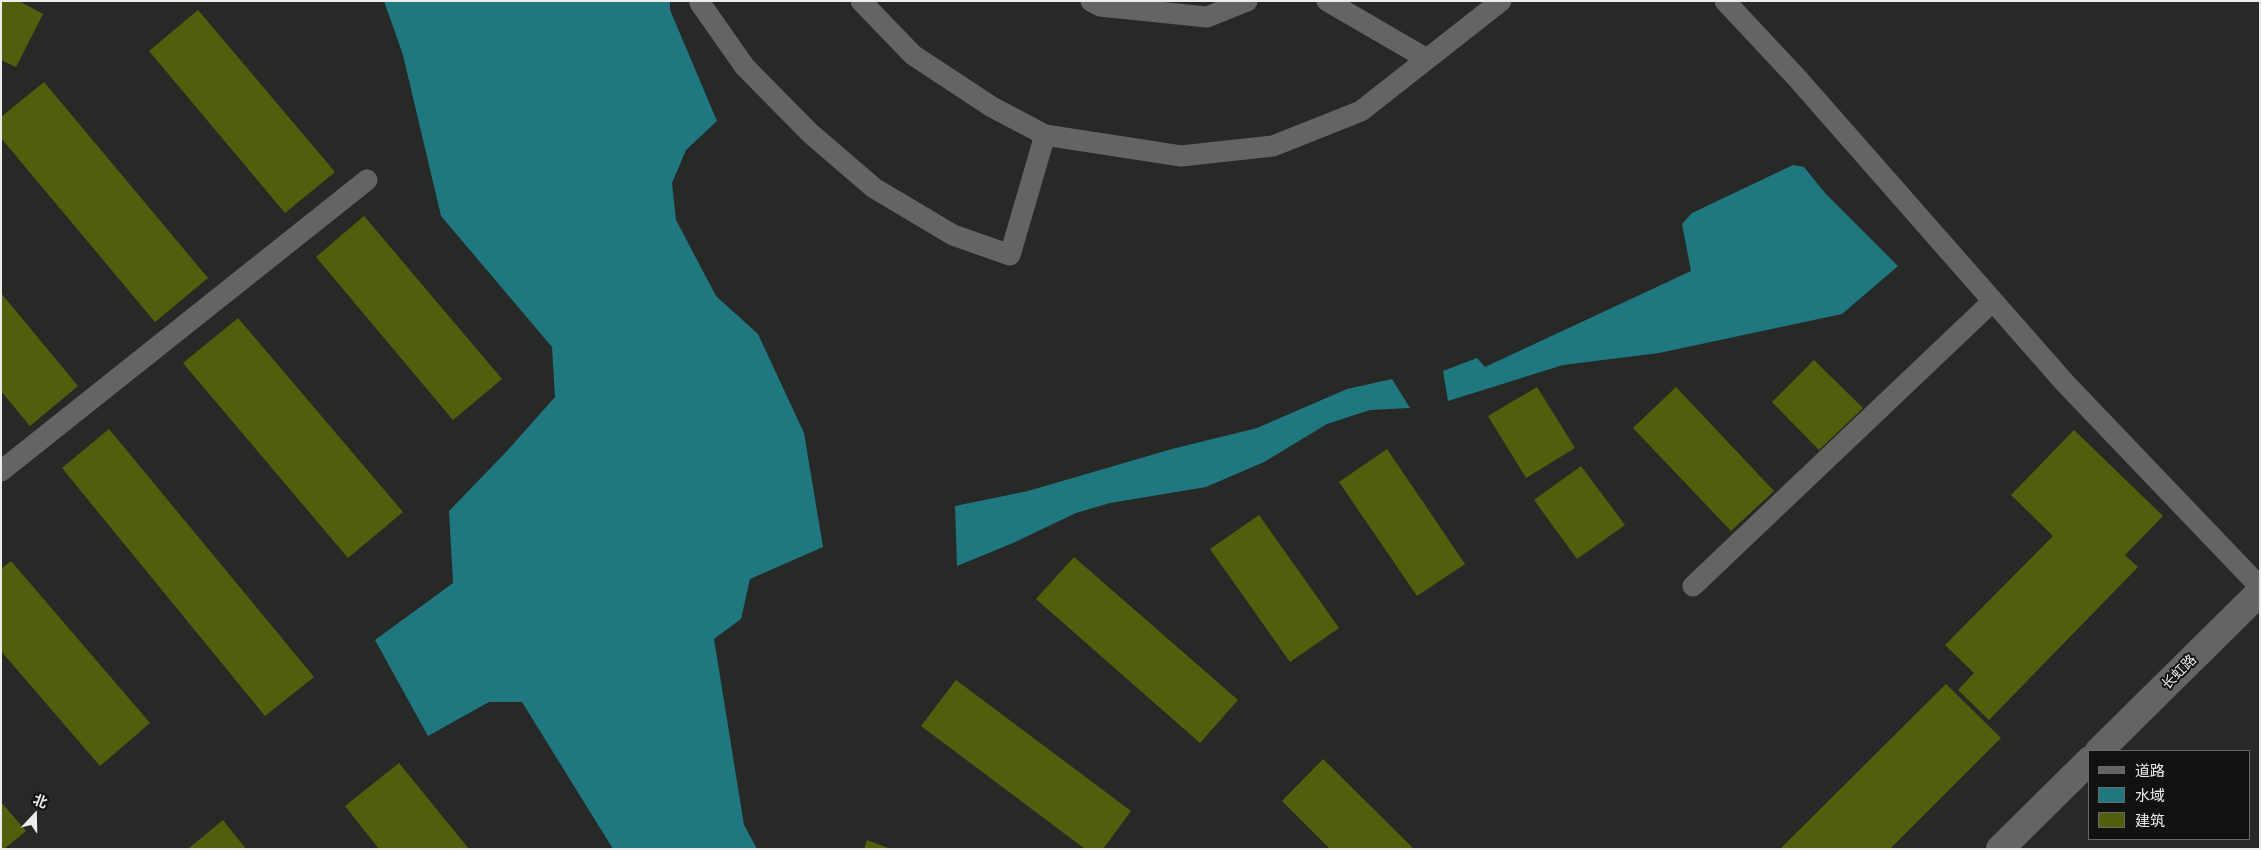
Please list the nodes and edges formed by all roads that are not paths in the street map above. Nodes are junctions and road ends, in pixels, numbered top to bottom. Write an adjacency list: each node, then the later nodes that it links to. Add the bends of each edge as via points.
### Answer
1 (860, 1): 9 (lane, via 913,55 992,107)
2 (1091, 1): 3 (lane, via 1100,6 1207,17)
3 (1247, 1)
4 (1327, 1): 8 (lane)
5 (1501, 1): 8 (lane)
6 (1725, 1): 11 (lane)
7 (700, 3): 9 (lane, via 745,66 810,133 874,188 953,235 1010,255)
8 (1427, 59): 9 (lane, via 1361,111 1273,146 1181,156)
9 (1045, 135)
10 (367, 180): 12 (lane)
11 (1993, 301): 13 (lane); 14 (lane, via 2071,390)
12 (1, 471)
13 (1693, 586)
14 (2260, 586)
15 (2260, 592): 16 (street, 长虹路)
16 (2100, 750)
17 (2088, 762): 18 (street)
18 (2000, 849)

